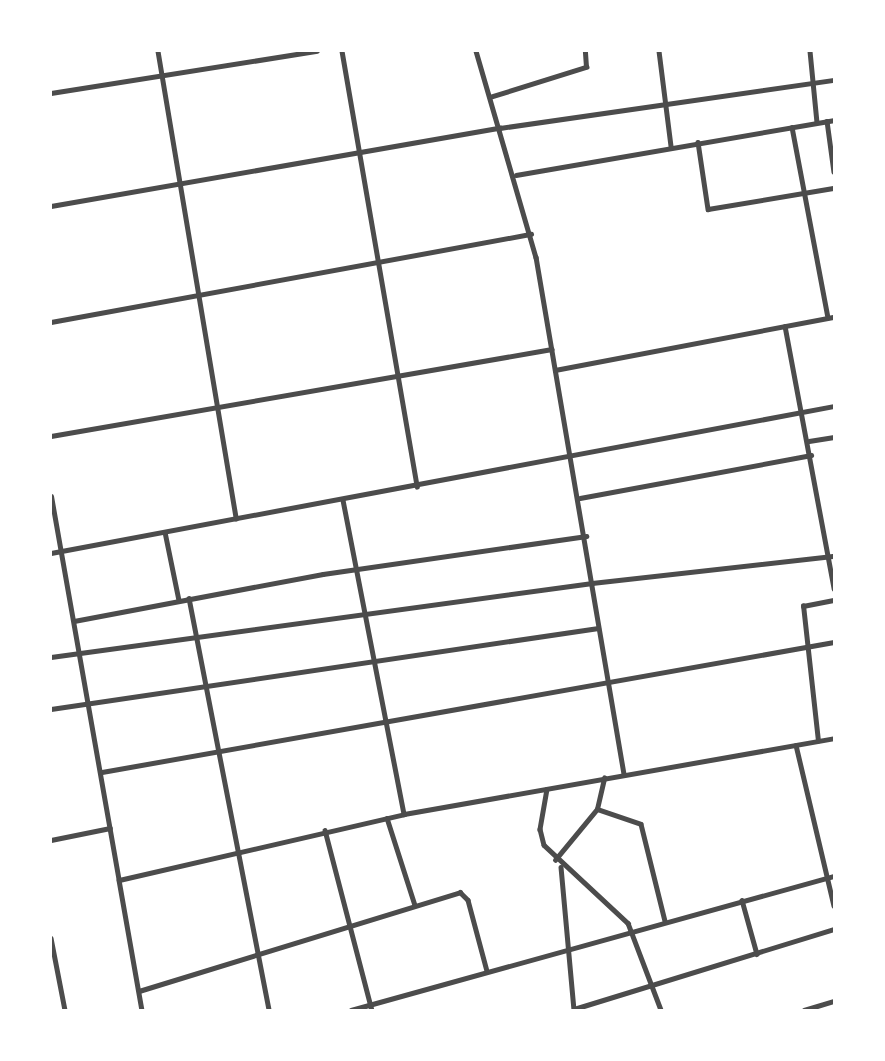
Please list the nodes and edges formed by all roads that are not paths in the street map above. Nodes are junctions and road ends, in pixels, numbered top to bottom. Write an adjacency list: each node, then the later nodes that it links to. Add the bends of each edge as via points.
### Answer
1 (158, 51): 8 (street)
2 (317, 51): 8 (street)
3 (342, 51): 21 (street)
4 (476, 51): 12 (street)
5 (585, 51): 12 (street, via 585,67)
6 (659, 51): 13 (street)
7 (810, 51): 10 (street)
8 (162, 74): 11 (street); 24 (street)
9 (834, 80): 10 (street)
10 (814, 83): 13 (street); 16 (street)
11 (51, 93)
12 (490, 98): 18 (street)
13 (665, 102): 18 (street); 20 (street)
14 (834, 120): 15 (street)
15 (827, 121): 16 (street); 22 (street)
16 (817, 122): 17 (street)
17 (792, 127): 19 (street); 26 (street)
18 (500, 128): 21 (street); 23 (street)
19 (698, 142): 20 (street); 26 (street, via 708,208)
20 (670, 146): 23 (street)
21 (362, 152): 24 (street); 29 (street)
22 (834, 172)
23 (516, 175): 28 (street)
24 (178, 182): 27 (street); 30 (street)
25 (834, 188): 26 (street)
26 (802, 192): 32 (street)
27 (51, 206)
28 (531, 234): 29 (street); 35 (street)
29 (379, 260): 30 (street); 37 (street)
30 (197, 293): 33 (street); 39 (street)
31 (834, 317): 32 (street)
32 (828, 318): 34 (street)
33 (51, 322)
34 (785, 326): 36 (street); 40 (street)
35 (552, 349): 36 (street); 37 (street)
36 (555, 370): 44 (street)
37 (401, 378): 39 (street); 46 (street)
38 (834, 405): 40 (street)
39 (218, 407): 41 (street); 50 (street)
40 (803, 411): 43 (street); 44 (street)
41 (51, 436)
42 (834, 437): 43 (street)
43 (809, 441): 45 (street)
44 (572, 452): 46 (street); 48 (street)
45 (811, 455): 48 (street); 56 (street)
46 (417, 487): 49 (street)
47 (51, 496): 53 (street)
48 (580, 498): 52 (street)
49 (343, 500): 50 (street); 57 (street)
50 (236, 519): 51 (street)
51 (165, 532): 53 (street); 61 (street)
52 (586, 536): 57 (street); 58 (street)
53 (61, 551): 54 (street); 64 (street)
54 (51, 553)
55 (834, 556): 56 (street)
56 (828, 557): 58 (street); 59 (street)
57 (355, 569): 60 (street); 63 (street)
58 (592, 583): 63 (street); 65 (street)
59 (834, 588)
60 (189, 598): 61 (street); 66 (street)
61 (179, 600): 64 (street)
62 (834, 600): 68 (street, via 803,606)
63 (364, 614): 66 (street); 71 (street)
64 (74, 621): 69 (street)
65 (598, 628): 71 (street); 73 (street)
66 (197, 635): 69 (street); 72 (street)
67 (834, 642): 68 (street)
68 (811, 648): 73 (street); 78 (street)
69 (80, 652): 70 (street); 74 (street)
70 (51, 657)
71 (373, 660): 72 (street); 76 (street)
72 (207, 684): 74 (street); 80 (street)
73 (608, 684): 76 (street); 82 (street)
74 (89, 702): 75 (street); 81 (street)
75 (51, 709)
76 (386, 725): 80 (street); 86 (street)
77 (834, 738): 78 (street)
78 (818, 741): 79 (street)
79 (796, 745): 82 (street); 95 (street)
80 (221, 752): 81 (street); 91 (street)
81 (102, 772): 88 (street)
82 (624, 774): 83 (street)
83 (604, 778): 84 (street); 85 (street)
84 (547, 789): 86 (street); 92 (street, via 540,829)
85 (597, 809): 92 (street); 100 (street, via 641,824)
86 (404, 814): 87 (street)
87 (387, 818): 89 (street); 98 (street)
88 (111, 828): 90 (street); 96 (street)
89 (325, 830): 91 (street); 101 (street)
90 (51, 840)
91 (237, 851): 96 (street); 106 (street)
92 (555, 860): 93 (street)
93 (561, 866): 103 (street); 105 (street)
94 (834, 876): 95 (street)
95 (827, 878): 97 (street); 99 (street)
96 (120, 880): 110 (street)
97 (742, 900): 100 (street); 107 (street)
98 (416, 905): 101 (street); 108 (street, via 465,895)
99 (834, 906)
100 (665, 921): 103 (street)
101 (348, 927): 106 (street); 112 (street)
102 (834, 929): 107 (street)
103 (632, 930): 105 (street); 109 (street)
104 (51, 938): 113 (street)
105 (566, 949): 108 (street); 117 (street)
106 (258, 953): 110 (street); 115 (street)
107 (757, 954): 109 (street)
108 (487, 970): 112 (street)
109 (654, 988): 117 (street); 118 (street)
110 (139, 991): 114 (street)
111 (834, 1001): 119 (street)
112 (371, 1007): 116 (street)
113 (64, 1010)
114 (142, 1010)
115 (269, 1010)
116 (351, 1010)
117 (574, 1010)
118 (661, 1010)
119 (804, 1010)

